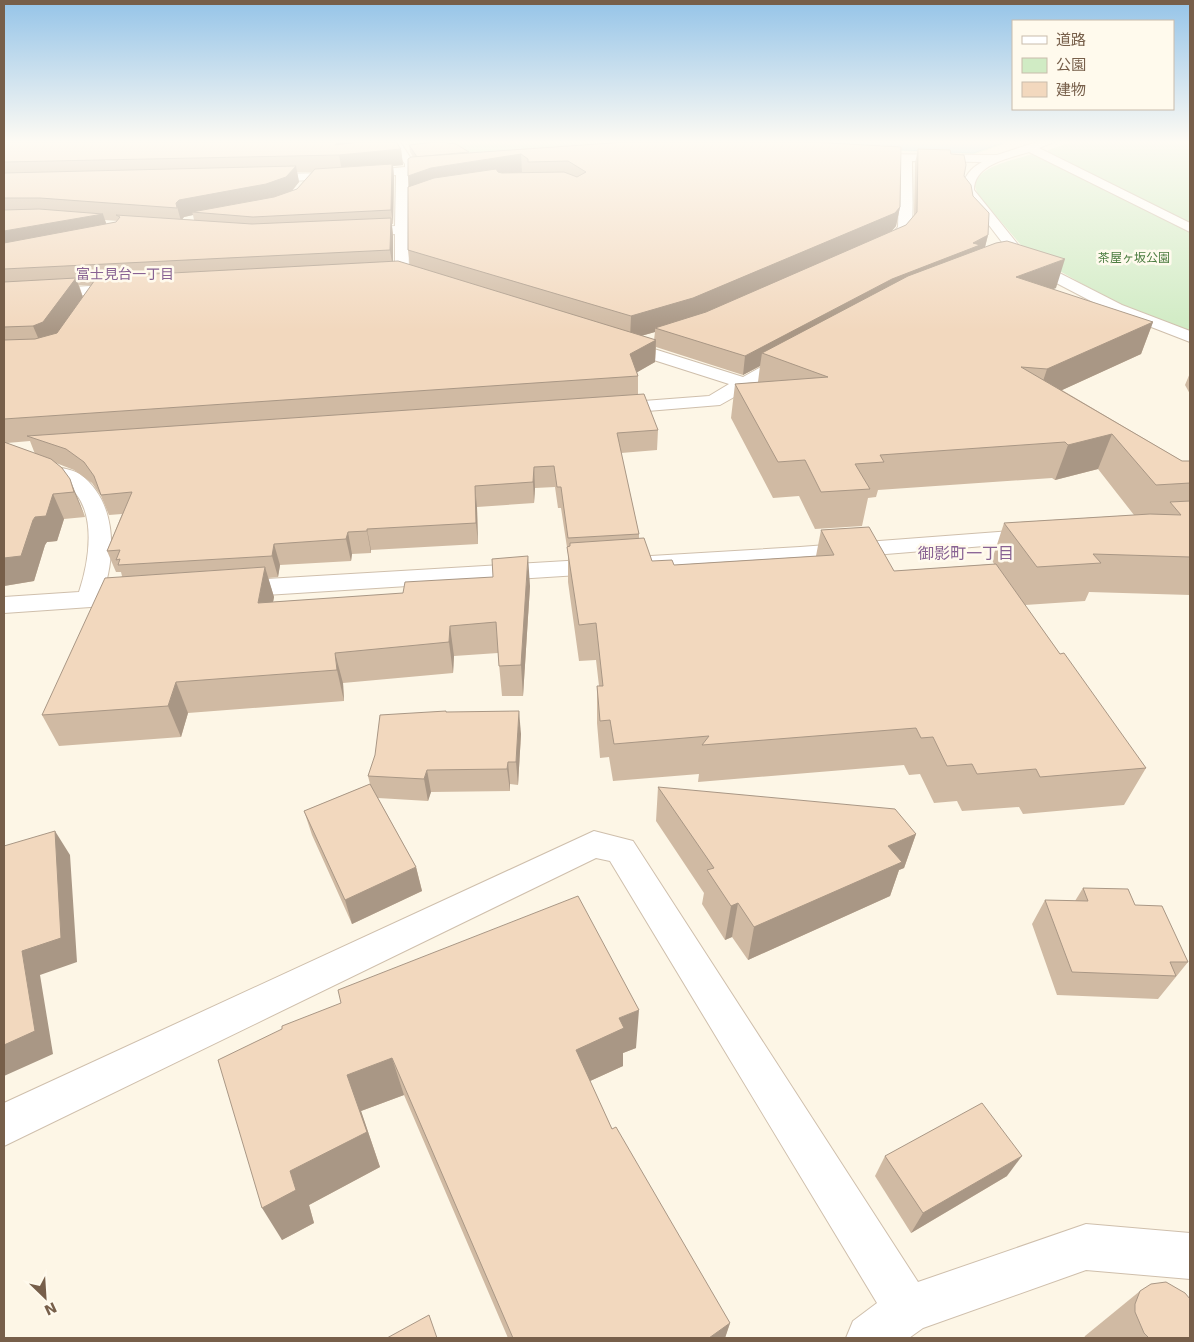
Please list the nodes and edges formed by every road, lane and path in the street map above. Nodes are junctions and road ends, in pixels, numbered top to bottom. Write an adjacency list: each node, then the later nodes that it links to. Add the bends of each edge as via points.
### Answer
1 (402, 205): 6 (street)
2 (905, 205): 8 (street, via 905,228 897,238)
3 (979, 205): 9 (street)
4 (1143, 205): 5 (street)
5 (1190, 228)
6 (401, 230): 7 (street); 11 (street)
7 (343, 233)
8 (863, 254)
9 (1023, 260): 10 (street); 18 (street, via 1116,308)
10 (1004, 263)
11 (402, 275): 12 (street); 13 (street)
12 (383, 276)
13 (421, 281)
14 (137, 289): 15 (street)
15 (98, 291): 16 (street); 17 (street)
16 (4, 296)
17 (88, 305)
18 (1190, 337)
19 (601, 338): 21 (street)
20 (655, 339): 21 (street)
21 (630, 347): 23 (street)
22 (804, 350): 23 (street)
23 (744, 383): 24 (street, via 713,401)
24 (595, 409)
25 (43, 448): 26 (street)
26 (4, 452): 30 (street, via 71,479 90,497 99,518 100,539 97,579)
27 (1060, 534): 28 (street, via 800,554)
28 (208, 591)
29 (159, 595): 30 (street)
30 (90, 599): 31 (street)
31 (4, 605)
32 (4, 1125): 34 (street, via 594,844 620,851)
33 (1190, 1256): 34 (street, via 1086,1247)
34 (908, 1309): 35 (street)
35 (870, 1338)

